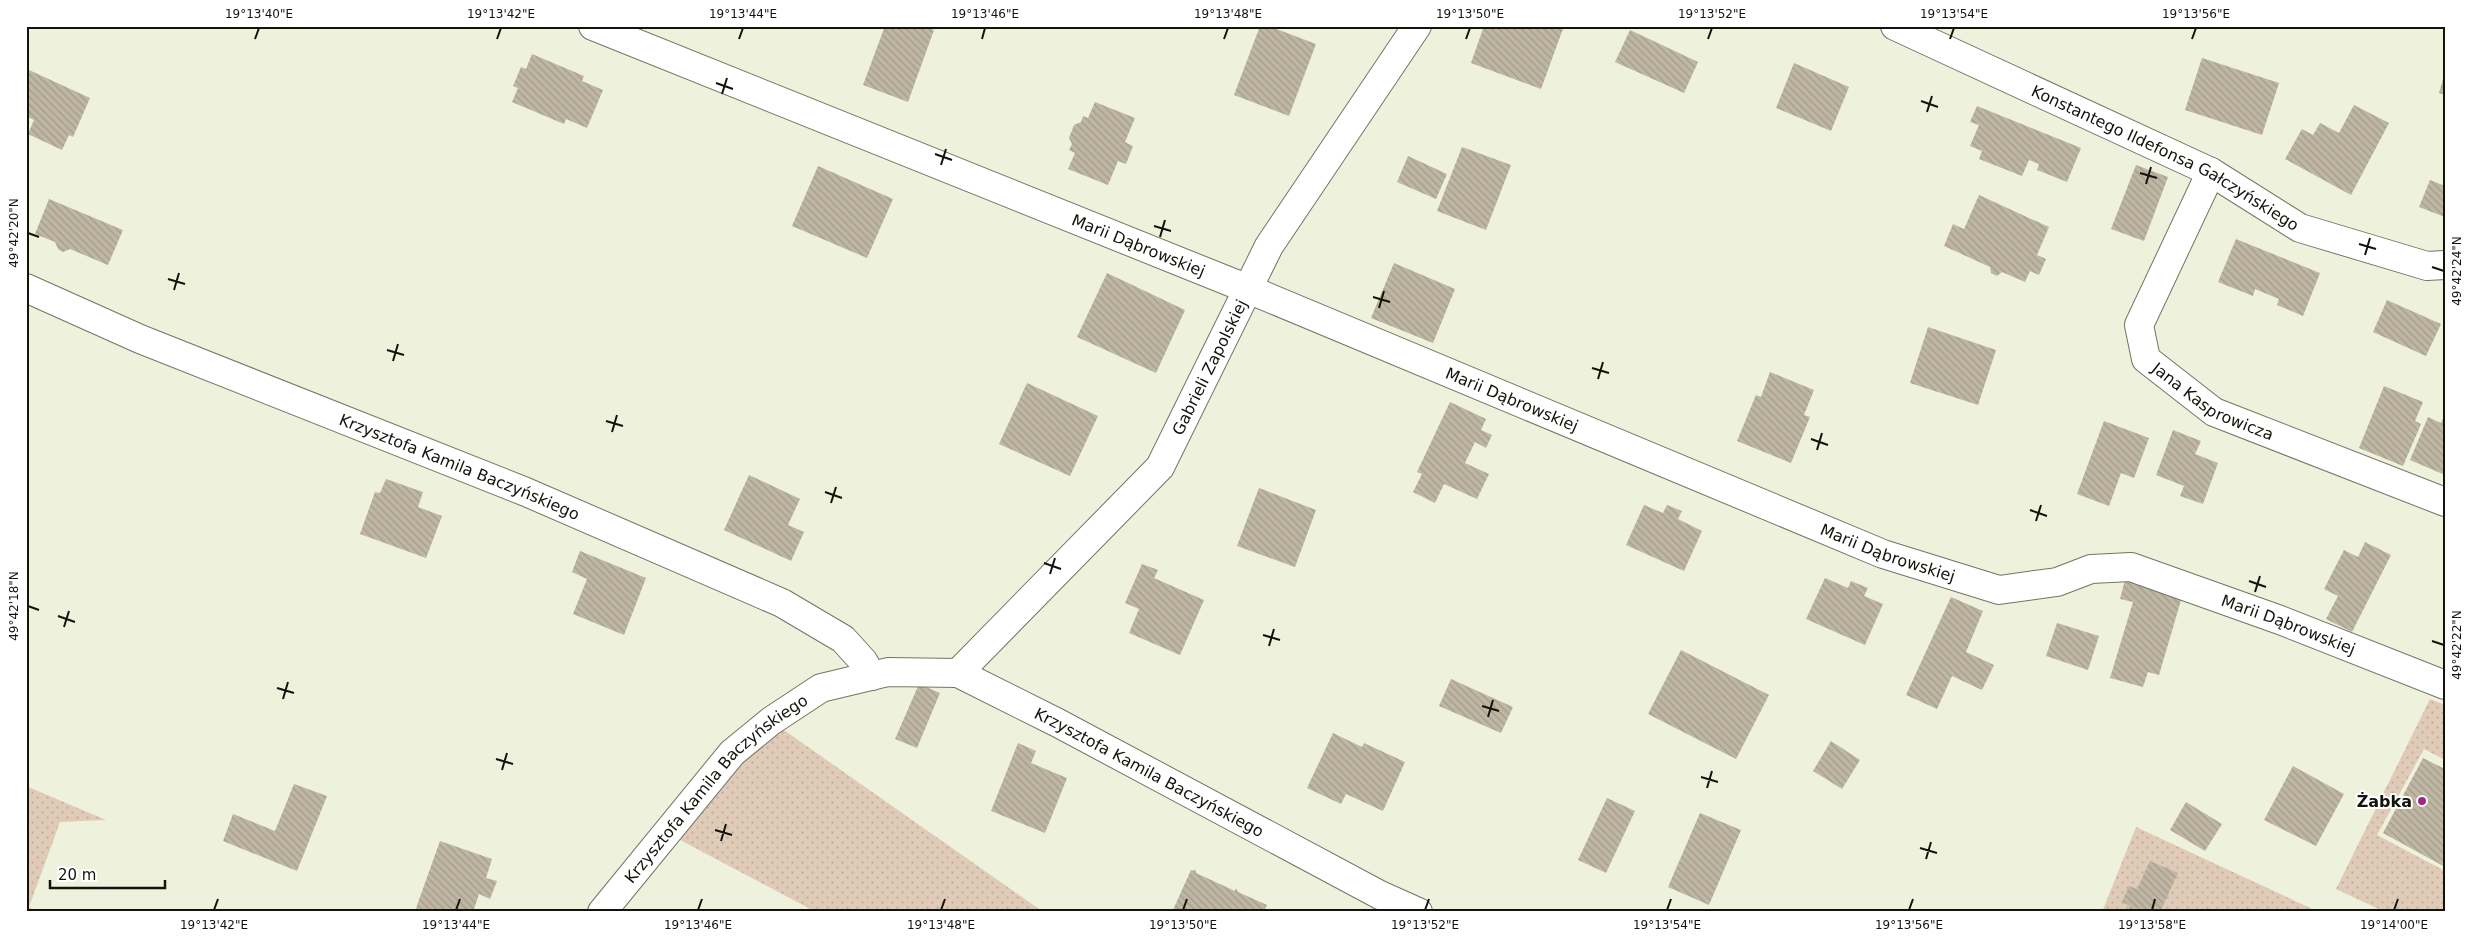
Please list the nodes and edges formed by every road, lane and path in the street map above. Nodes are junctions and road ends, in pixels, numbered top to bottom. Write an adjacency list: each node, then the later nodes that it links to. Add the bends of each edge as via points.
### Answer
1 (593, 26): 7 (street, Marii Dąbrowskiej)
2 (1417, 26): 7 (street, Gabrieli Zapolskiej, via 1269,246)
3 (1895, 26): 4 (street, Konstantego Ildefonsa Gałczyńskiego)
4 (2211, 172): 5 (street, Konstantego Ildefonsa Gałczyńskiego, via 2300,228 2427,266); 8 (street, Jana Kasprowicza, via 2139,325 2146,359 2214,412)
5 (2445, 265)
6 (26, 288): 10 (street, Krzysztofa Kamila Baczyńskiego, via 140,339 526,492 782,603 843,639)
7 (1248, 289): 9 (street, Gabrieli Zapolskiej, via 1160,467); 11 (street, Marii Dąbrowskiej, via 1883,554 1999,590 2057,582 2091,569 2131,567 2280,620)
8 (2445, 502)
9 (958, 673): 10 (street, Krzysztofa Kamila Baczyńskiego, via 888,672); 13 (street, Krzysztofa Kamila Baczyńskiego)
10 (872, 676): 12 (street, Krzysztofa Kamila Baczyńskiego, via 821,688 771,721 732,753)
11 (2445, 685)
12 (602, 912)
13 (1418, 912)

